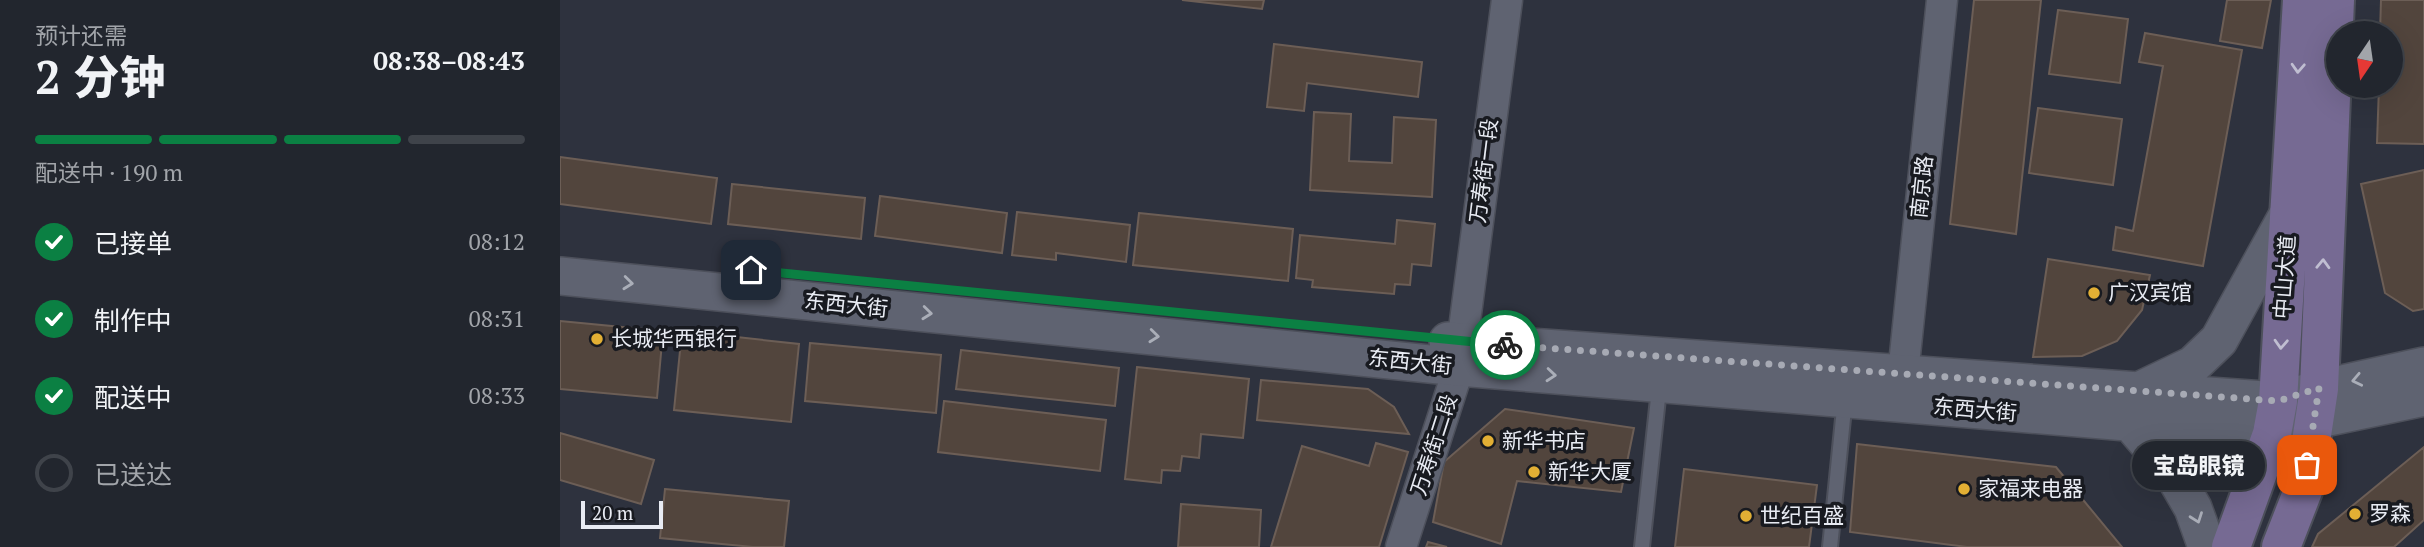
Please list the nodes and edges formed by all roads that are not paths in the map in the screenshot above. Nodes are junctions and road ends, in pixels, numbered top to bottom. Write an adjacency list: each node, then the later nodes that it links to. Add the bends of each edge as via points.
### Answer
1 (1507, 0): 8 (street, 万寿街一段)
2 (1942, 0): 10 (street, 南京路)
3 (2302, 0): 5 (main road, 中山大道, one-way to 5)
4 (2335, 0): 14 (main road, 中山大道, one-way to 4)
5 (2290, 211): 15 (street, via 2219,340); 16 (main road, 中山大道, one-way to 16)
6 (560, 250): 8 (street, 东西大街)
7 (560, 276): 8 (street, 东西大街, one-way to 8)
8 (1460, 355): 10 (street, 东西大街); 13 (street, 东西大街, one-way to 13); 17 (street, 万寿街二段)
9 (2424, 366): 14 (street, 东西大街, one-way to 14)
10 (1903, 374): 15 (street, 东西大街)
11 (1659, 389): 18 (lane)
12 (2424, 397): 14 (street, 东西大街)
13 (1845, 399): 15 (street, 东西大街); 19 (lane)
14 (2317, 404): 16 (street, 东西大街); 22 (main road, 中山大道, via 2304,488)
15 (2135, 407): 16 (street, 东西大街); 20 (street, one-way to 20, via 2193,508)
16 (2275, 418): 21 (main road, 中山大道)
17 (1401, 547)
18 (1642, 547)
19 (1830, 547)
20 (2207, 547)
21 (2231, 547)
22 (2281, 547)

